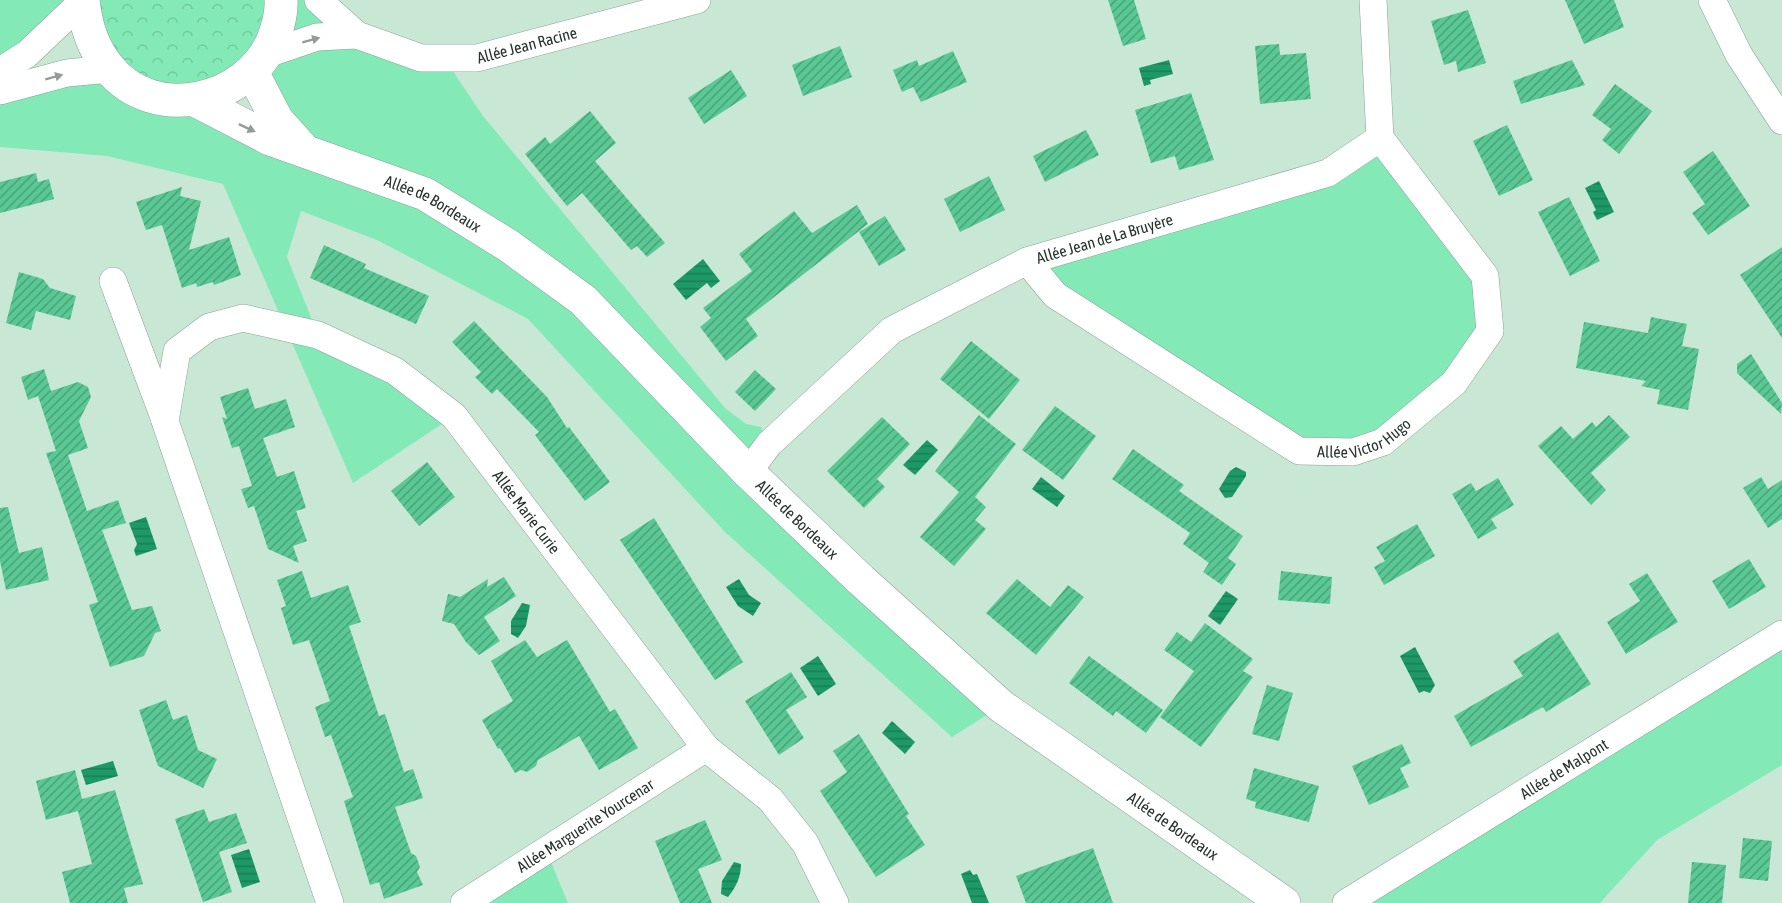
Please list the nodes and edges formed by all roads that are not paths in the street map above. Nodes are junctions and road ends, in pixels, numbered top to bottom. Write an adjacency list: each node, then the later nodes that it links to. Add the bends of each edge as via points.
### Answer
1 (83, 0): 10 (main road, via 92,41); 11 (street, via 27,54)
2 (281, 0): 9 (main road, via 279,25)
3 (318, 0): 8 (street, Allée Jean Racine)
4 (697, 0): 7 (street, Allée Jean Racine)
5 (1373, 0): 15 (street)
6 (1712, 0): 14 (street, via 1739,55)
7 (661, 5): 8 (street, Allée Jean Racine, via 477,58 421,58)
8 (357, 35): 9 (street, Allée Jean Racine, one-way to 8, via 316,37)
9 (259, 63): 13 (main road, via 226,91); 16 (main road, Allée de Bordeaux, via 277,120)
10 (110, 69): 12 (street, one-way to 10, via 67,73); 13 (main road, via 135,88 157,98)
11 (0, 71)
12 (0, 91)
13 (195, 100): 16 (main road, Allée de Bordeaux, one-way to 16, via 234,122)
14 (1782, 121)
15 (1380, 138): 17 (street, Allée Jean de La Bruyère, via 1328,173); 17 (street, Allée Victor Hugo, via 1485,276 1490,332 1454,383 1383,442 1353,452 1299,451 1055,295)
16 (306, 153): 20 (main road, Allée de Bordeaux, via 424,194 509,246 583,300)
17 (1027, 261): 20 (street, Allée Jean de La Bruyère, via 892,330 769,444)
18 (113, 281): 19 (street, Allée Marie Curie)
19 (165, 421): 22 (street, Allée Marie Curie, via 177,351 209,327 243,318 327,338 395,371 454,416); 23 (street, Allée Marie Curie)
20 (748, 472): 26 (main road, Allée de Bordeaux, via 1001,706)
21 (1782, 634): 27 (street, Allée de Malpont)
22 (706, 748): 24 (street, Allée Marguerite Yourcenar); 25 (street, Allée Marie Curie, via 770,799 805,843)
23 (330, 903)
24 (464, 903)
25 (835, 903)
26 (1284, 903)
27 (1346, 903)

